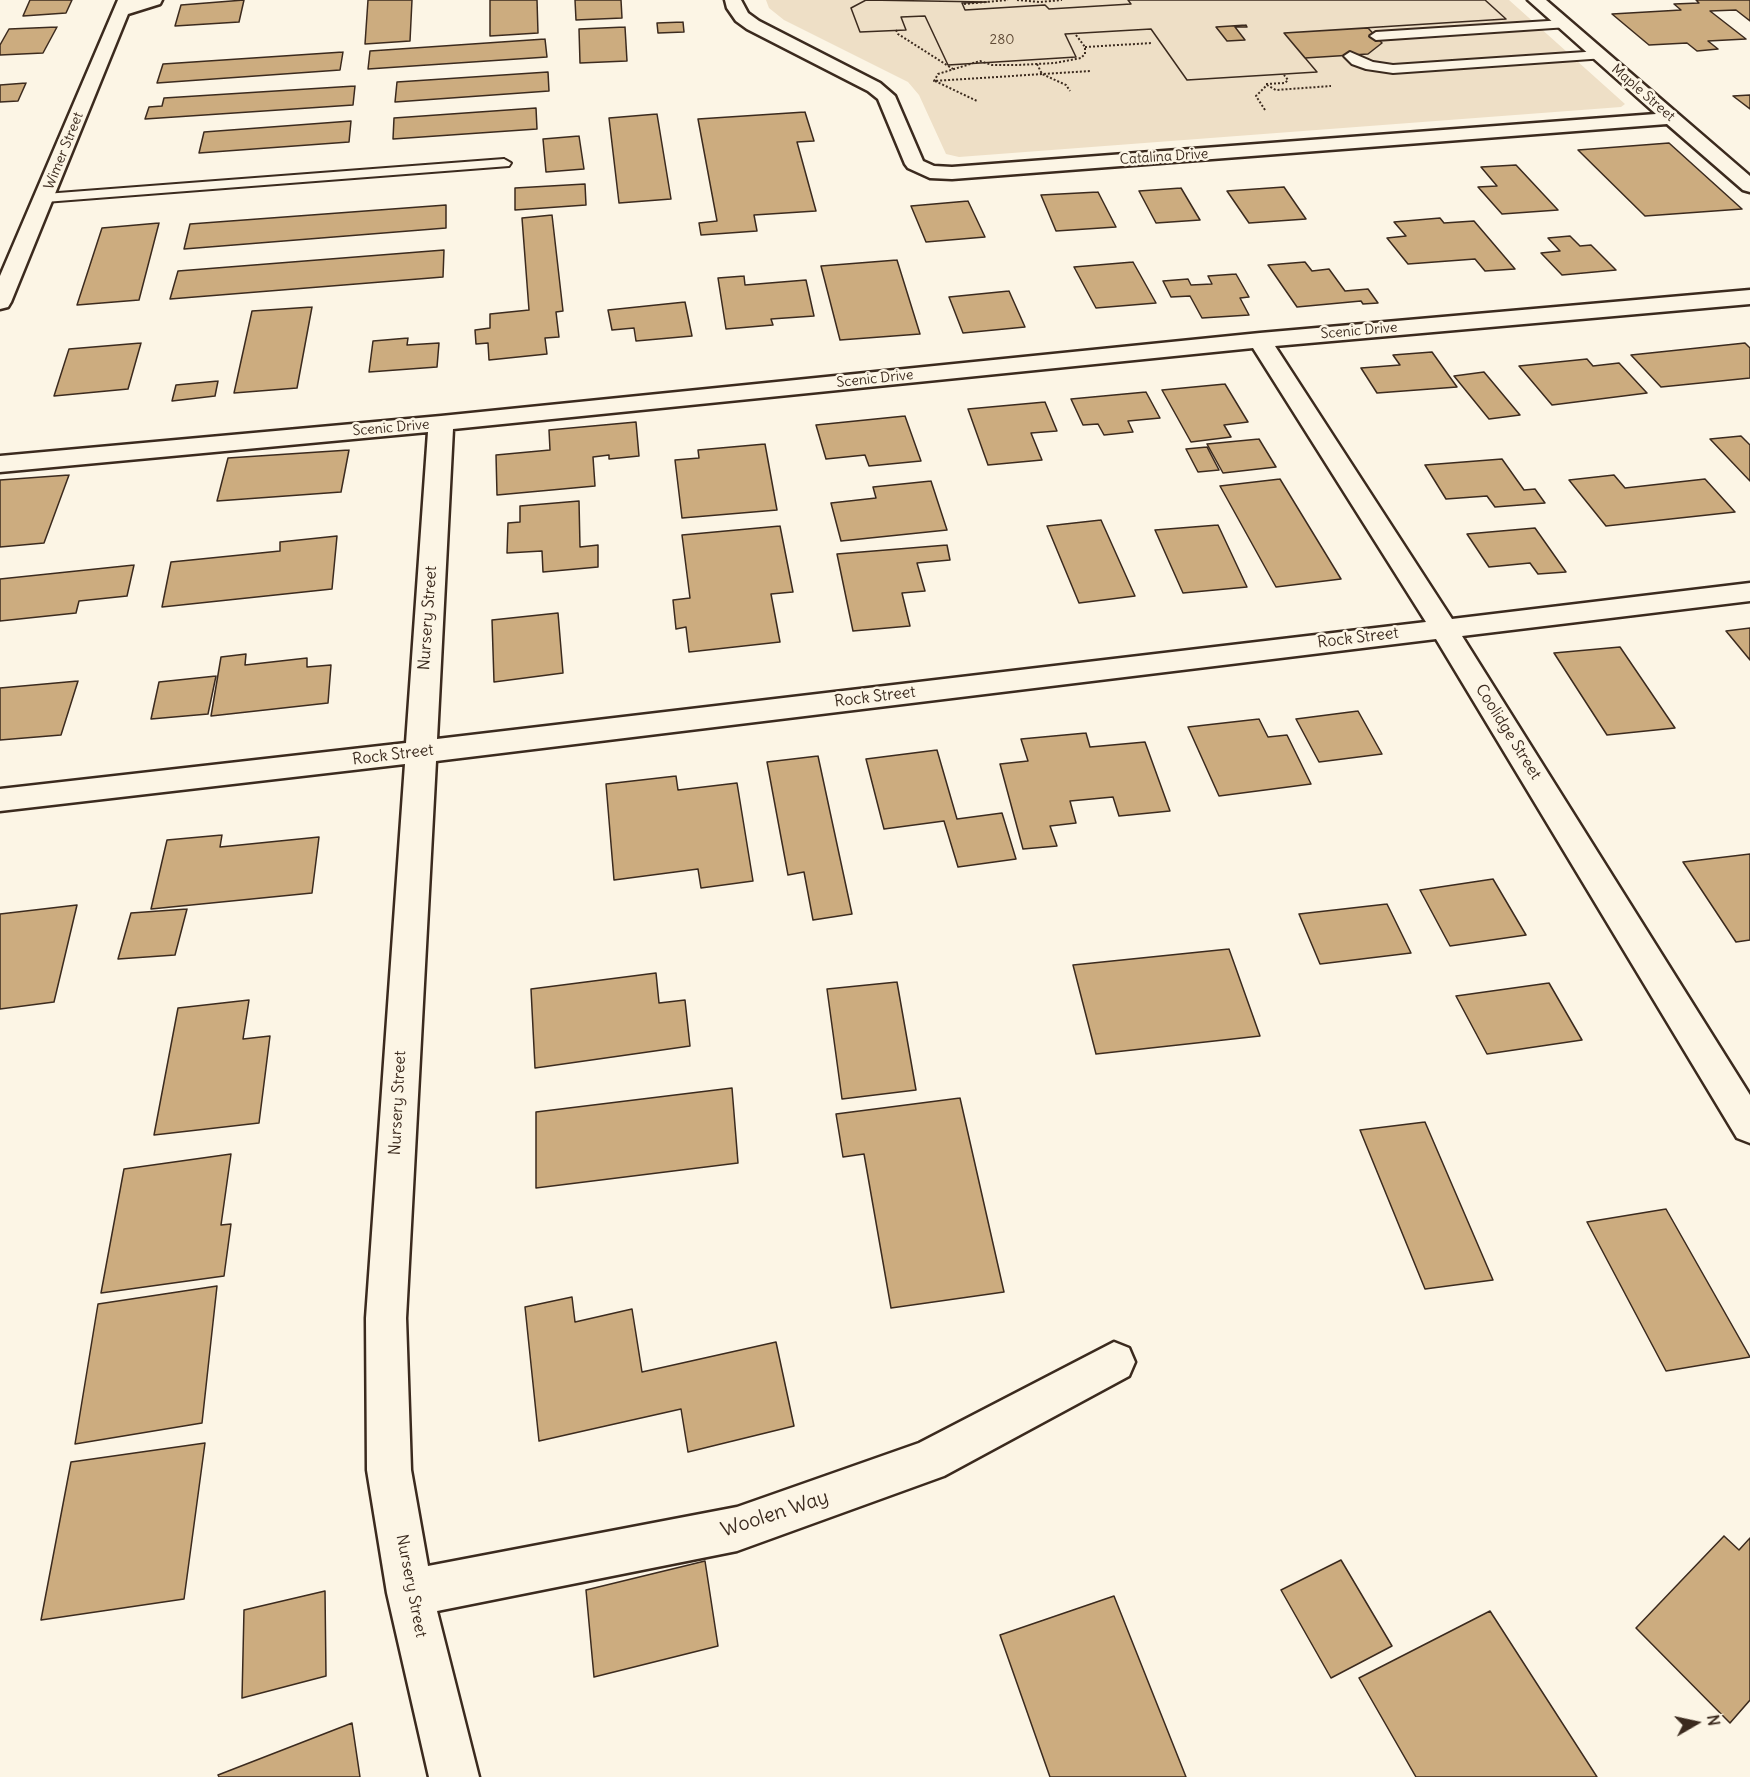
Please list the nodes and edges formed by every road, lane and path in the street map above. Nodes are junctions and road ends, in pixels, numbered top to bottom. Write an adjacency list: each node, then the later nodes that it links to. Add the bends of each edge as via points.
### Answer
1 (154, 0): 8 (street)
2 (734, 0): 28 (street, Catalina Drive, via 742,17 753,25 886,96 915,164 930,172)
3 (1008, 0): 7 (path)
4 (1017, 0): 5 (path)
5 (1062, 0)
6 (1536, 0): 9 (street, Maple Street)
7 (964, 4)
8 (124, 5): 31 (street, Wimer Street)
9 (1564, 24): 12 (lane); 15 (street, Maple Street)
10 (896, 30): 18 (path)
11 (1076, 35): 14 (path)
12 (1376, 36)
13 (1152, 43): 14 (path)
14 (1085, 47): 17 (path, via 1081,58)
15 (1600, 55): 16 (lane, via 1393,69 1371,66); 28 (street, Maple Street)
16 (1350, 56)
17 (1037, 64): 18 (path, via 980,61); 20 (path)
18 (954, 69): 22 (path, via 938,74)
19 (1090, 71): 20 (path)
20 (1042, 74): 22 (path); 25 (path, via 1066,85)
21 (1284, 75): 23 (path, via 1288,80 1285,83 1268,82)
22 (934, 81): 26 (path)
23 (1267, 86): 24 (path, via 1276,90); 27 (path, via 1256,96)
24 (1332, 86)
25 (1070, 91)
26 (977, 101)
27 (1265, 110)
28 (1673, 118): 30 (street, Maple Street)
29 (504, 163): 31 (lane)
30 (1750, 186)
31 (45, 198): 32 (street, Wimer Street)
32 (24, 246): 33 (street); 35 (street, Wimer Street)
33 (0, 248)
34 (1750, 297): 36 (street, Scenic Drive)
35 (0, 302)
36 (1260, 340): 37 (street, Scenic Drive); 40 (street, Coolidge Street)
37 (441, 423): 38 (street, Scenic Drive); 41 (street, Nursery Street)
38 (0, 464)
39 (1750, 592): 40 (street, Rock Street)
40 (1443, 627): 41 (street, Rock Street); 43 (street, Coolidge Street)
41 (419, 752): 42 (street, Rock Street); 45 (street, Nursery Street, via 386,1318 389,1470)
42 (0, 800)
43 (1750, 1127)
44 (1114, 1362): 45 (street, Woolen Way, via 929,1461 737,1529)
45 (410, 1593): 46 (street, Nursery Street)
46 (454, 1777)

